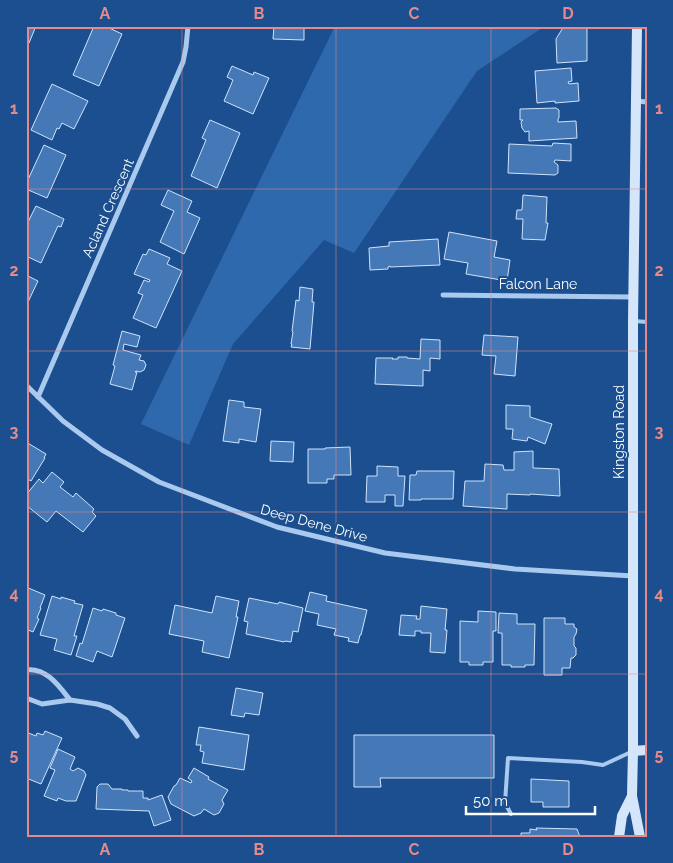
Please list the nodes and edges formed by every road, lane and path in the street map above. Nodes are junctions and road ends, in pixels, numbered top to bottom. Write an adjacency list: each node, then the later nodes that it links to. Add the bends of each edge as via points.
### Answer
1 (188, 26): 10 (street, Acland Crescent, via 183,62)
2 (637, 26): 3 (street, Kingston Road)
3 (636, 101): 4 (street); 6 (street, Kingston Road)
4 (647, 102)
5 (443, 295): 6 (street, Falcon Lane)
6 (634, 297): 7 (street, Kingston Road)
7 (633, 321): 8 (lane); 11 (street, Kingston Road)
8 (647, 322)
9 (26, 385): 10 (street, Deep Dene Drive)
10 (38, 397): 11 (street, Deep Dene Drive, via 63,421 102,450 159,482 276,527 385,553 515,569)
11 (633, 576): 16 (street, Kingston Road)
12 (26, 670): 14 (street, via 42,672)
13 (26, 698): 14 (street, via 42,704)
14 (70, 700): 15 (street, via 110,708 125,719)
15 (137, 736)
16 (633, 750): 17 (street); 18 (street, Kingston Road); 19 (lane, via 603,765 508,758 505,803)
17 (647, 750)
18 (632, 796): 20 (street, via 622,816); 21 (street, Kingston Road)
19 (512, 814)
20 (619, 837)
21 (640, 837)

